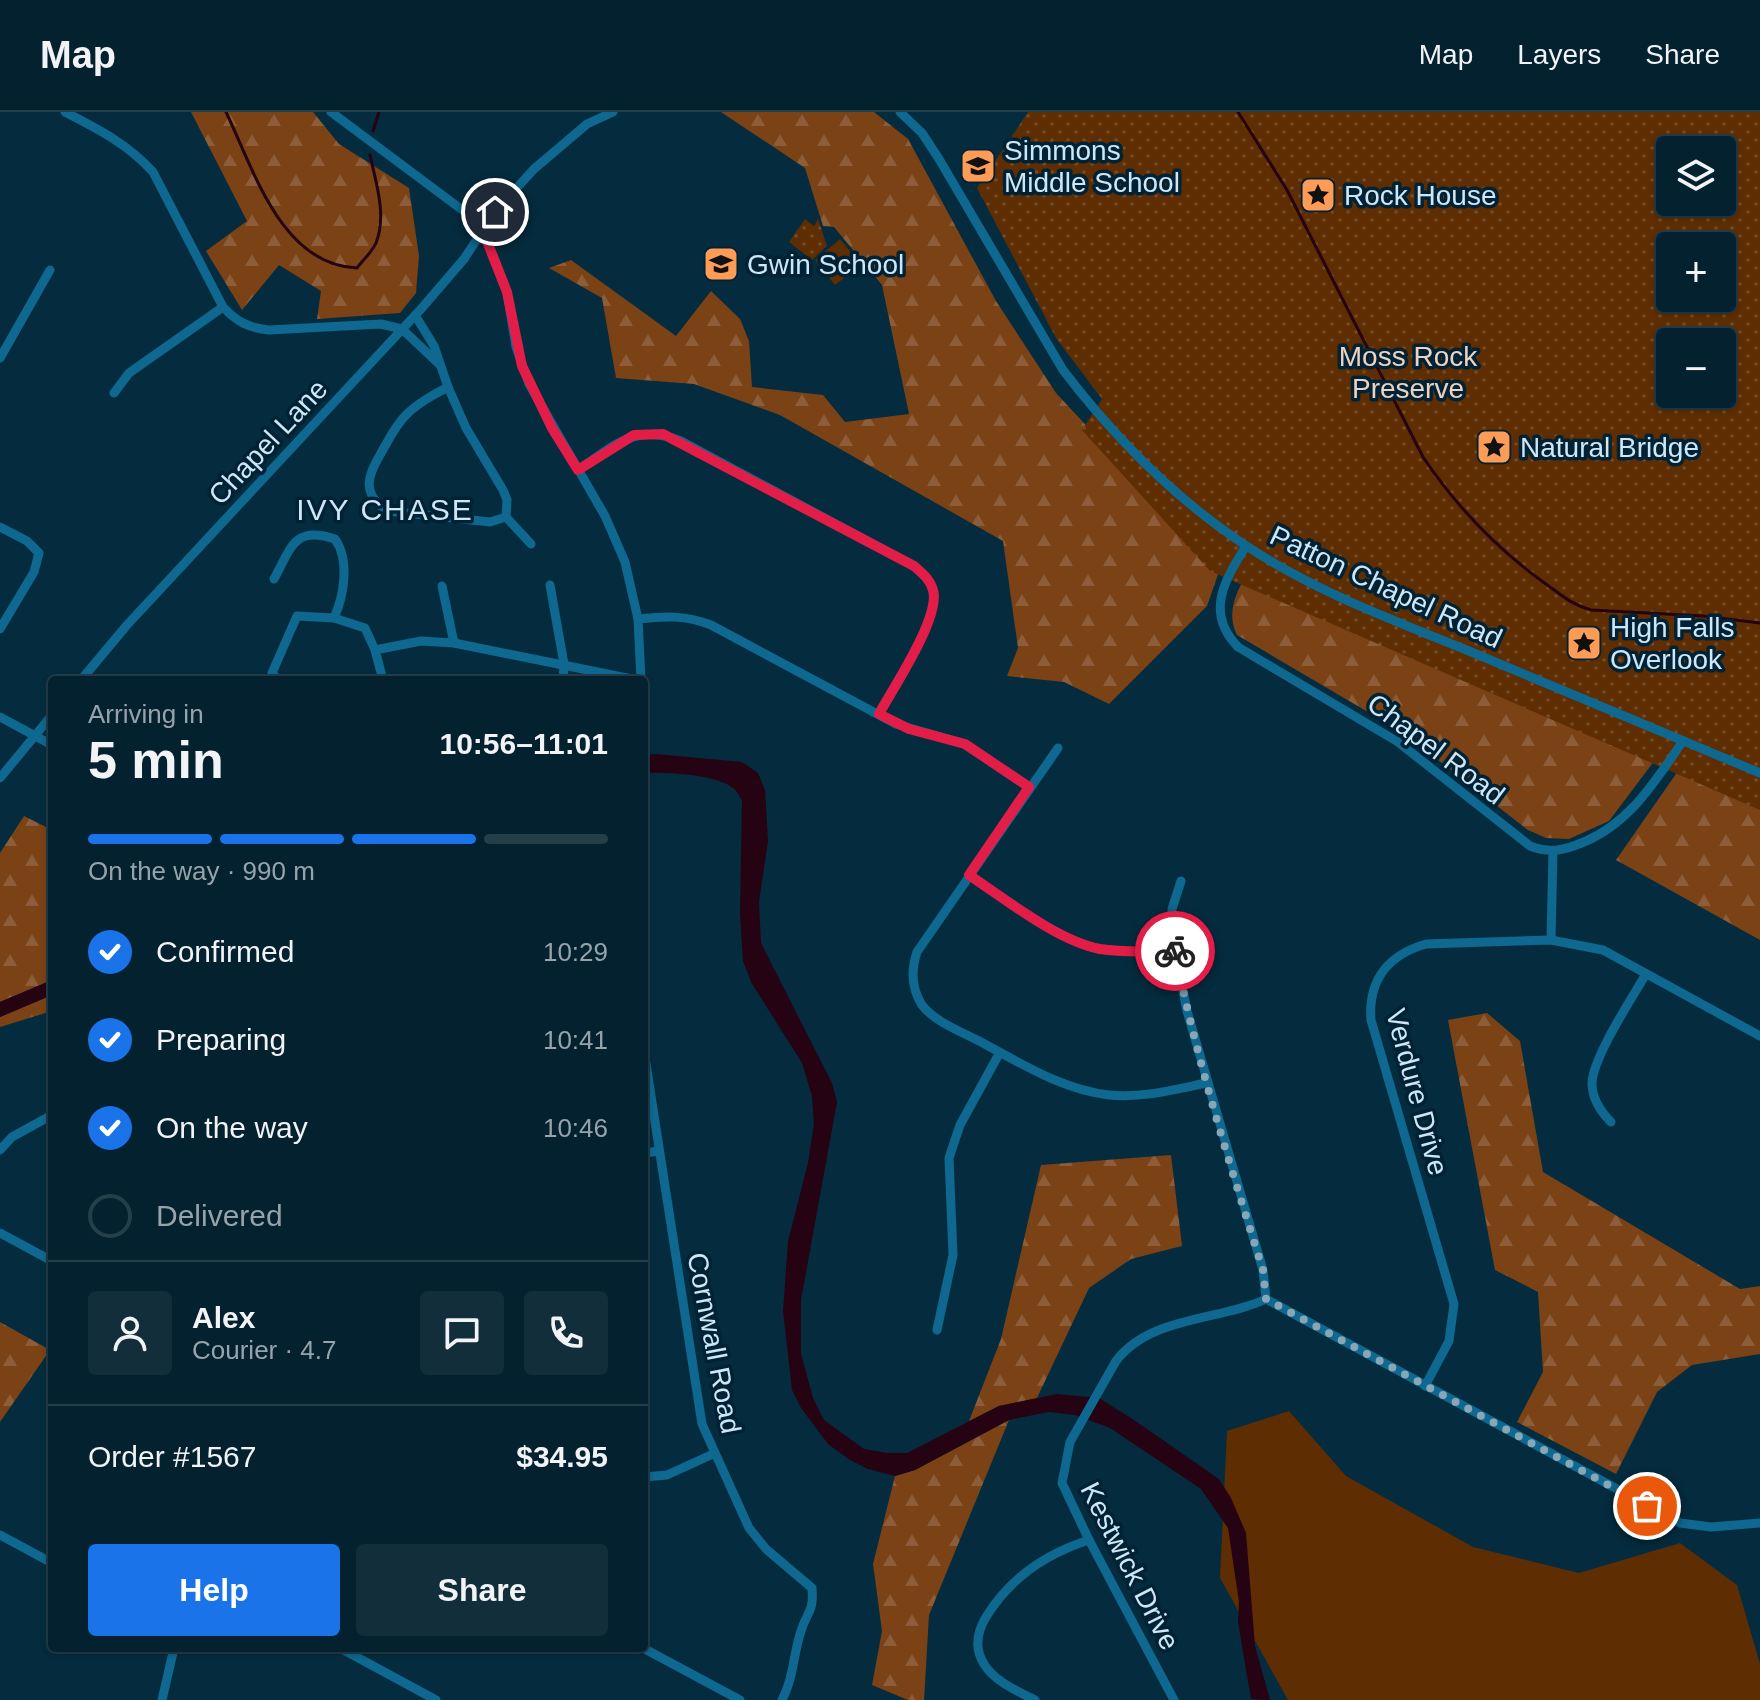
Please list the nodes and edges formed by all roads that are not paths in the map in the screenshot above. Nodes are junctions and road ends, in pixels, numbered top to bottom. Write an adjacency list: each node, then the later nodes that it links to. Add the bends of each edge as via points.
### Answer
1 (65, 112): 7 (street, via 116,139 153,172)
2 (331, 112): 5 (street)
3 (613, 112): 5 (street, via 587,124 534,169)
4 (900, 112): 18 (street, Patton Chapel Road, via 931,146 1051,352 1087,401 1144,465)
5 (483, 231): 8 (street, Chapel Lane); 14 (street, via 507,292 525,375)
6 (50, 270): 10 (street)
7 (223, 307): 9 (street, via 247,326 269,330 381,324); 13 (street, via 129,373)
8 (415, 315): 9 (street, Chapel Lane); 11 (street)
9 (402, 329): 11 (street); 28 (street, Chapel Lane)
10 (0, 358)
11 (439, 364): 12 (street)
12 (448, 387): 15 (street, via 503,490); 15 (street, via 404,417 373,468 370,492 379,506 399,514 490,522)
13 (114, 393)
14 (578, 470): 23 (street, via 618,544); 34 (street, via 634,435 663,434 924,574 934,591 931,618)
15 (506, 517): 17 (street)
16 (0, 527): 24 (street, via 39,553 34,572)
17 (531, 544)
18 (1246, 546): 38 (street, Patton Chapel Road, via 1355,603); 44 (street, Chapel Road, via 1230,572 1218,611 1227,636 1238,647 1398,742 1519,839)
19 (274, 579): 22 (street, via 301,536 335,539 344,571)
20 (550, 585): 27 (street)
21 (442, 586): 25 (street)
22 (334, 618): 26 (street, via 365,628); 29 (street, via 297,616)
23 (638, 619): 33 (street); 34 (street, via 690,617)
24 (0, 629)
25 (454, 643): 26 (street, via 421,641); 27 (street)
26 (375, 650): 30 (street)
27 (564, 664): 31 (street); 32 (street)
28 (84, 676)
29 (275, 676)
30 (382, 676)
31 (563, 676)
32 (620, 676)
33 (639, 676)
34 (879, 714): 43 (street, via 909,729 965,744)
35 (0, 717): 37 (street)
36 (48, 720): 37 (street)
37 (35, 735): 39 (street); 42 (street)
38 (1683, 741): 41 (street, Patton Chapel Road); 44 (street, via 1625,816 1592,838)
39 (48, 743)
40 (1058, 748): 43 (street)
41 (1760, 773)
42 (0, 778)
43 (1029, 787): 45 (street)
44 (1553, 851): 47 (street)
45 (969, 875): 48 (street, via 1085,945); 51 (street, via 917,952 912,977 918,998 931,1014)
46 (1181, 881): 48 (street, via 1172,909)
47 (1551, 940): 49 (street, Verdure Drive, via 1603,950); 63 (street, Verdure Drive, via 1426,944 1386,964 1374,983 1371,1020 1454,1304 1449,1341)
48 (1175, 951): 53 (street)
49 (1646, 974): 50 (street, Verdure Drive); 55 (street, via 1593,1072 1594,1096)
50 (1760, 1036)
51 (999, 1054): 53 (street, via 1069,1086 1106,1095 1147,1097); 62 (street, via 960,1125 949,1158 953,1255)
52 (648, 1078): 57 (street, Cornwall Road)
53 (1206, 1083): 61 (street, via 1263,1270)
54 (48, 1117): 56 (street)
55 (1611, 1122)
56 (0, 1150)
57 (659, 1151): 58 (street); 64 (street, Cornwall Road, via 698,1411)
58 (648, 1152)
59 (0, 1233): 60 (street)
60 (48, 1259)
61 (1266, 1299): 63 (street); 68 (street, Kestwick Drive, via 1179,1323 1147,1335 1123,1352 1076,1428 1065,1458 1062,1483)
62 (937, 1330)
63 (1425, 1386): 66 (street, via 1680,1523)
64 (713, 1454): 65 (street, via 667,1475); 77 (street, Cornwall Road, via 749,1528 812,1588 813,1607 801,1630 791,1683)
65 (648, 1477)
66 (1760, 1523)
67 (0, 1535): 69 (street)
68 (1089, 1540): 78 (street, via 1017,1578 980,1628 977,1646 983,1663); 79 (street, Kestwick Drive)
69 (48, 1561)
70 (648, 1651): 73 (street)
71 (173, 1652): 74 (street)
72 (347, 1652): 75 (street)
73 (725, 1696): 76 (street)
74 (162, 1700)
75 (436, 1700)
76 (740, 1700)
77 (782, 1700)
78 (1035, 1700)
79 (1174, 1700)

